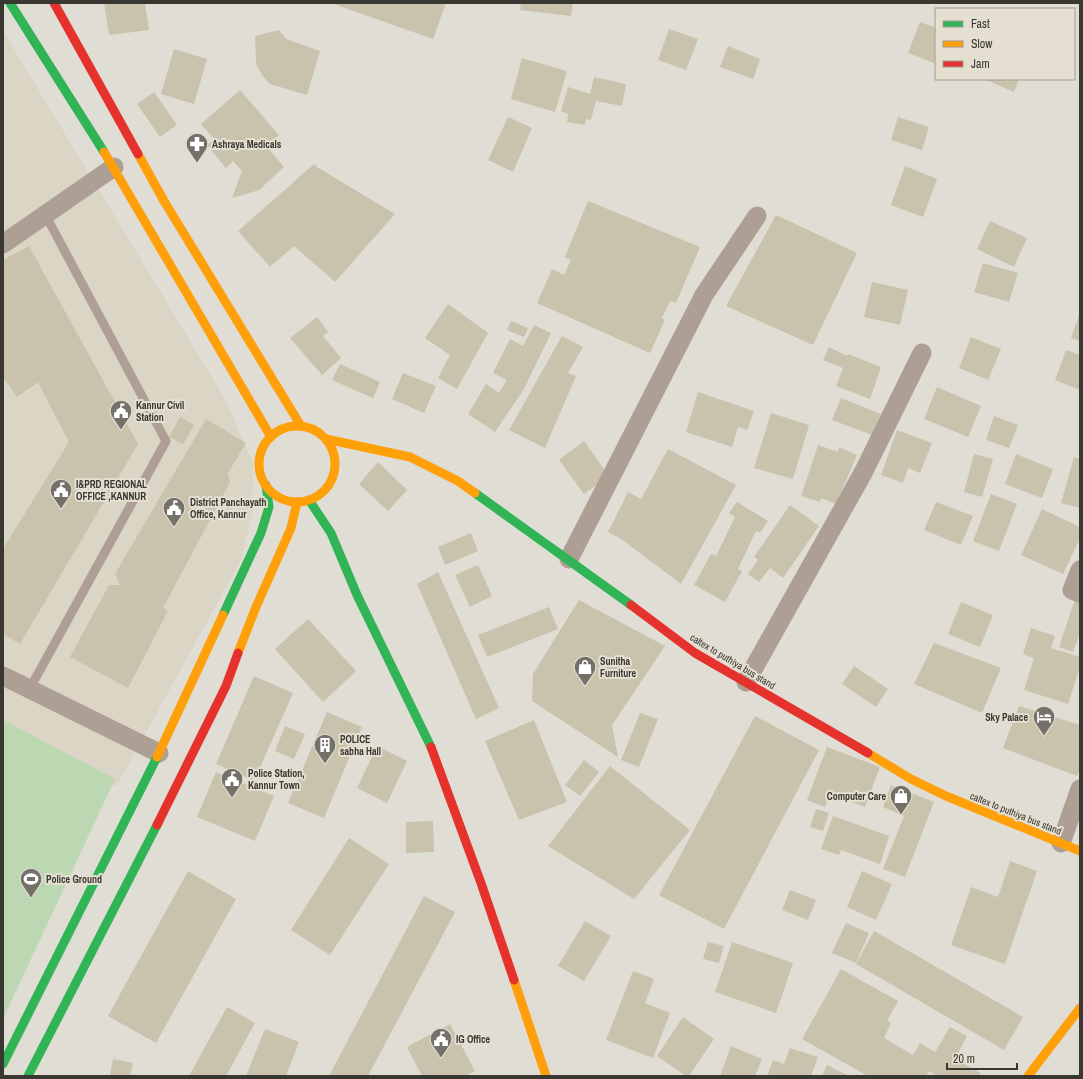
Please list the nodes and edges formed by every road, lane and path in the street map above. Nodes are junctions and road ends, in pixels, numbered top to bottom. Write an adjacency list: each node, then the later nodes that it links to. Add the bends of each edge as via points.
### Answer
1 (10, 3): 3 (main road)
2 (54, 3): 8 (main road, via 164,201)
3 (114, 167): 4 (street); 9 (main road)
4 (46, 216): 6 (street); 19 (lane, via 166,441)
5 (756, 216): 14 (street, via 704,295)
6 (3, 244)
7 (922, 353): 18 (street, via 863,473)
8 (302, 426): 9 (main road, via 285,429); 10 (main road)
9 (271, 437): 11 (main road, via 263,448 260,460 260,473)
10 (326, 439): 12 (main road, via 332,448 335,469 326,488); 14 (main road, caltex to puthiya bus stand, via 410,457 458,481)
11 (266, 485): 13 (main road, via 274,494 285,500); 20 (main road, via 269,507 261,533)
12 (309, 500): 13 (main road); 27 (main road, via 331,533 357,595 427,737 481,883)
13 (297, 502): 26 (main road, via 291,528 256,607 226,686)
14 (569, 559): 18 (main road, caltex to puthiya bus stand, via 695,653)
15 (1080, 570): 16 (street, via 1072,590)
16 (1080, 593)
17 (3, 676): 19 (street)
18 (746, 682): 22 (main road, caltex to puthiya bus stand, via 911,779)
19 (29, 690): 20 (street)
20 (159, 753): 25 (main road)
21 (1080, 789): 22 (street)
22 (1061, 843): 23 (main road, caltex to puthiya bus stand)
23 (1080, 851)
24 (1080, 1008): 28 (main road)
25 (3, 1064)
26 (28, 1076)
27 (546, 1076)
28 (1028, 1076)

